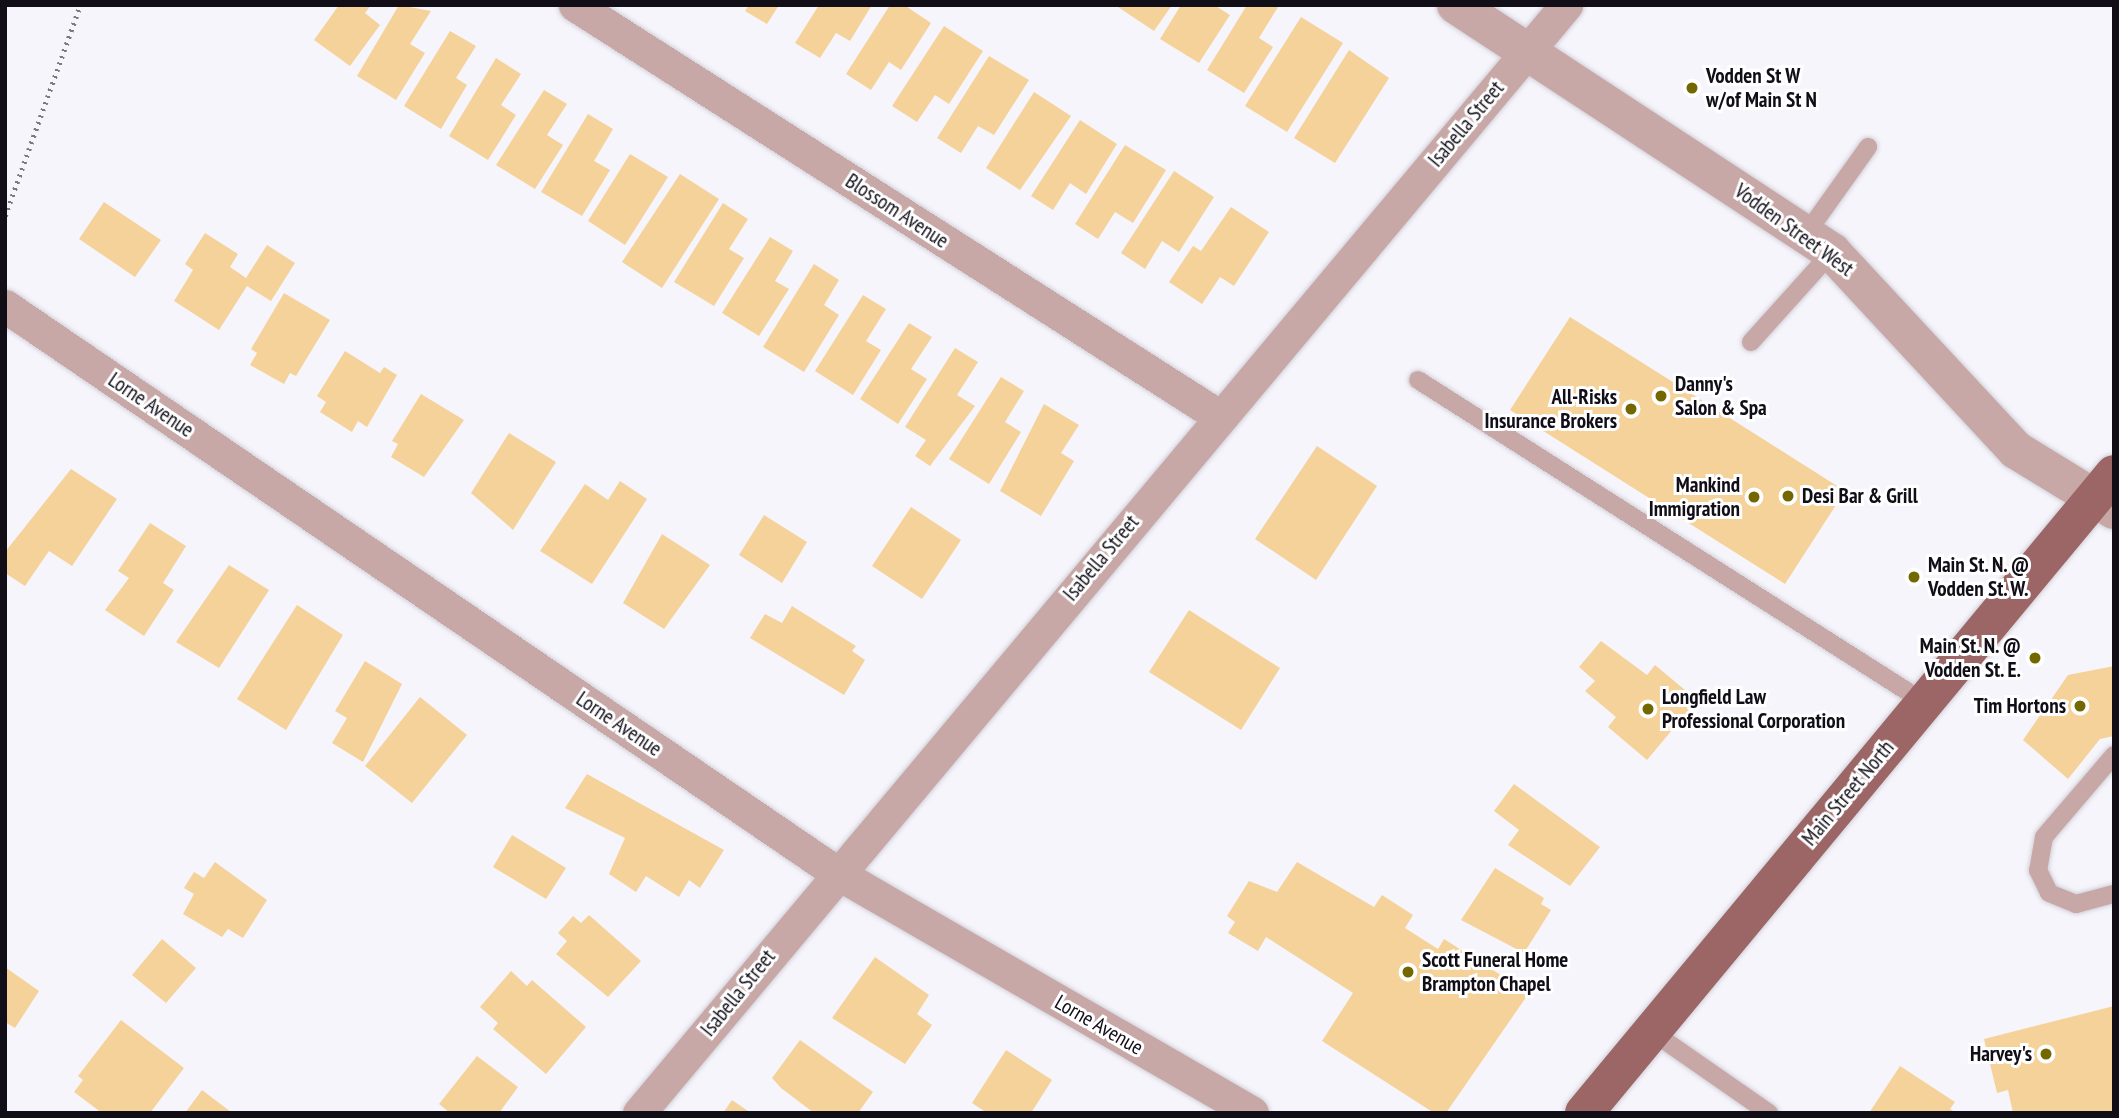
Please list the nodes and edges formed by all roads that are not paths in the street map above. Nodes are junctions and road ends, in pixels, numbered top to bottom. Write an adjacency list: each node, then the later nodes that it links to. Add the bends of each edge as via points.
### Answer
1 (575, 5): 10 (street, Blossom Avenue)
2 (1456, 5): 4 (street, Vodden Street West)
3 (1566, 5): 4 (street, Isabella Street)
4 (1527, 51): 6 (street, Vodden Street West); 10 (street, Isabella Street)
5 (1868, 147): 6 (lane)
6 (1819, 243): 8 (lane); 11 (street, Vodden Street West, via 2016,450)
7 (5, 306): 14 (street, Lorne Avenue)
8 (1751, 342)
9 (1418, 380): 12 (lane)
10 (1219, 416): 14 (street, Isabella Street)
11 (2107, 494): 12 (main road, Main Street North)
12 (1924, 702): 16 (main road, Main Street North)
13 (2114, 755): 15 (lane, via 2043,837 2038,870 2049,893 2076,904)
14 (837, 873): 17 (street, Isabella Street); 18 (street, Lorne Avenue)
15 (2114, 894)
16 (1651, 1031): 19 (main road, Main Street North); 20 (lane)
17 (639, 1113)
18 (1252, 1113)
19 (1584, 1113)
20 (1769, 1113)

